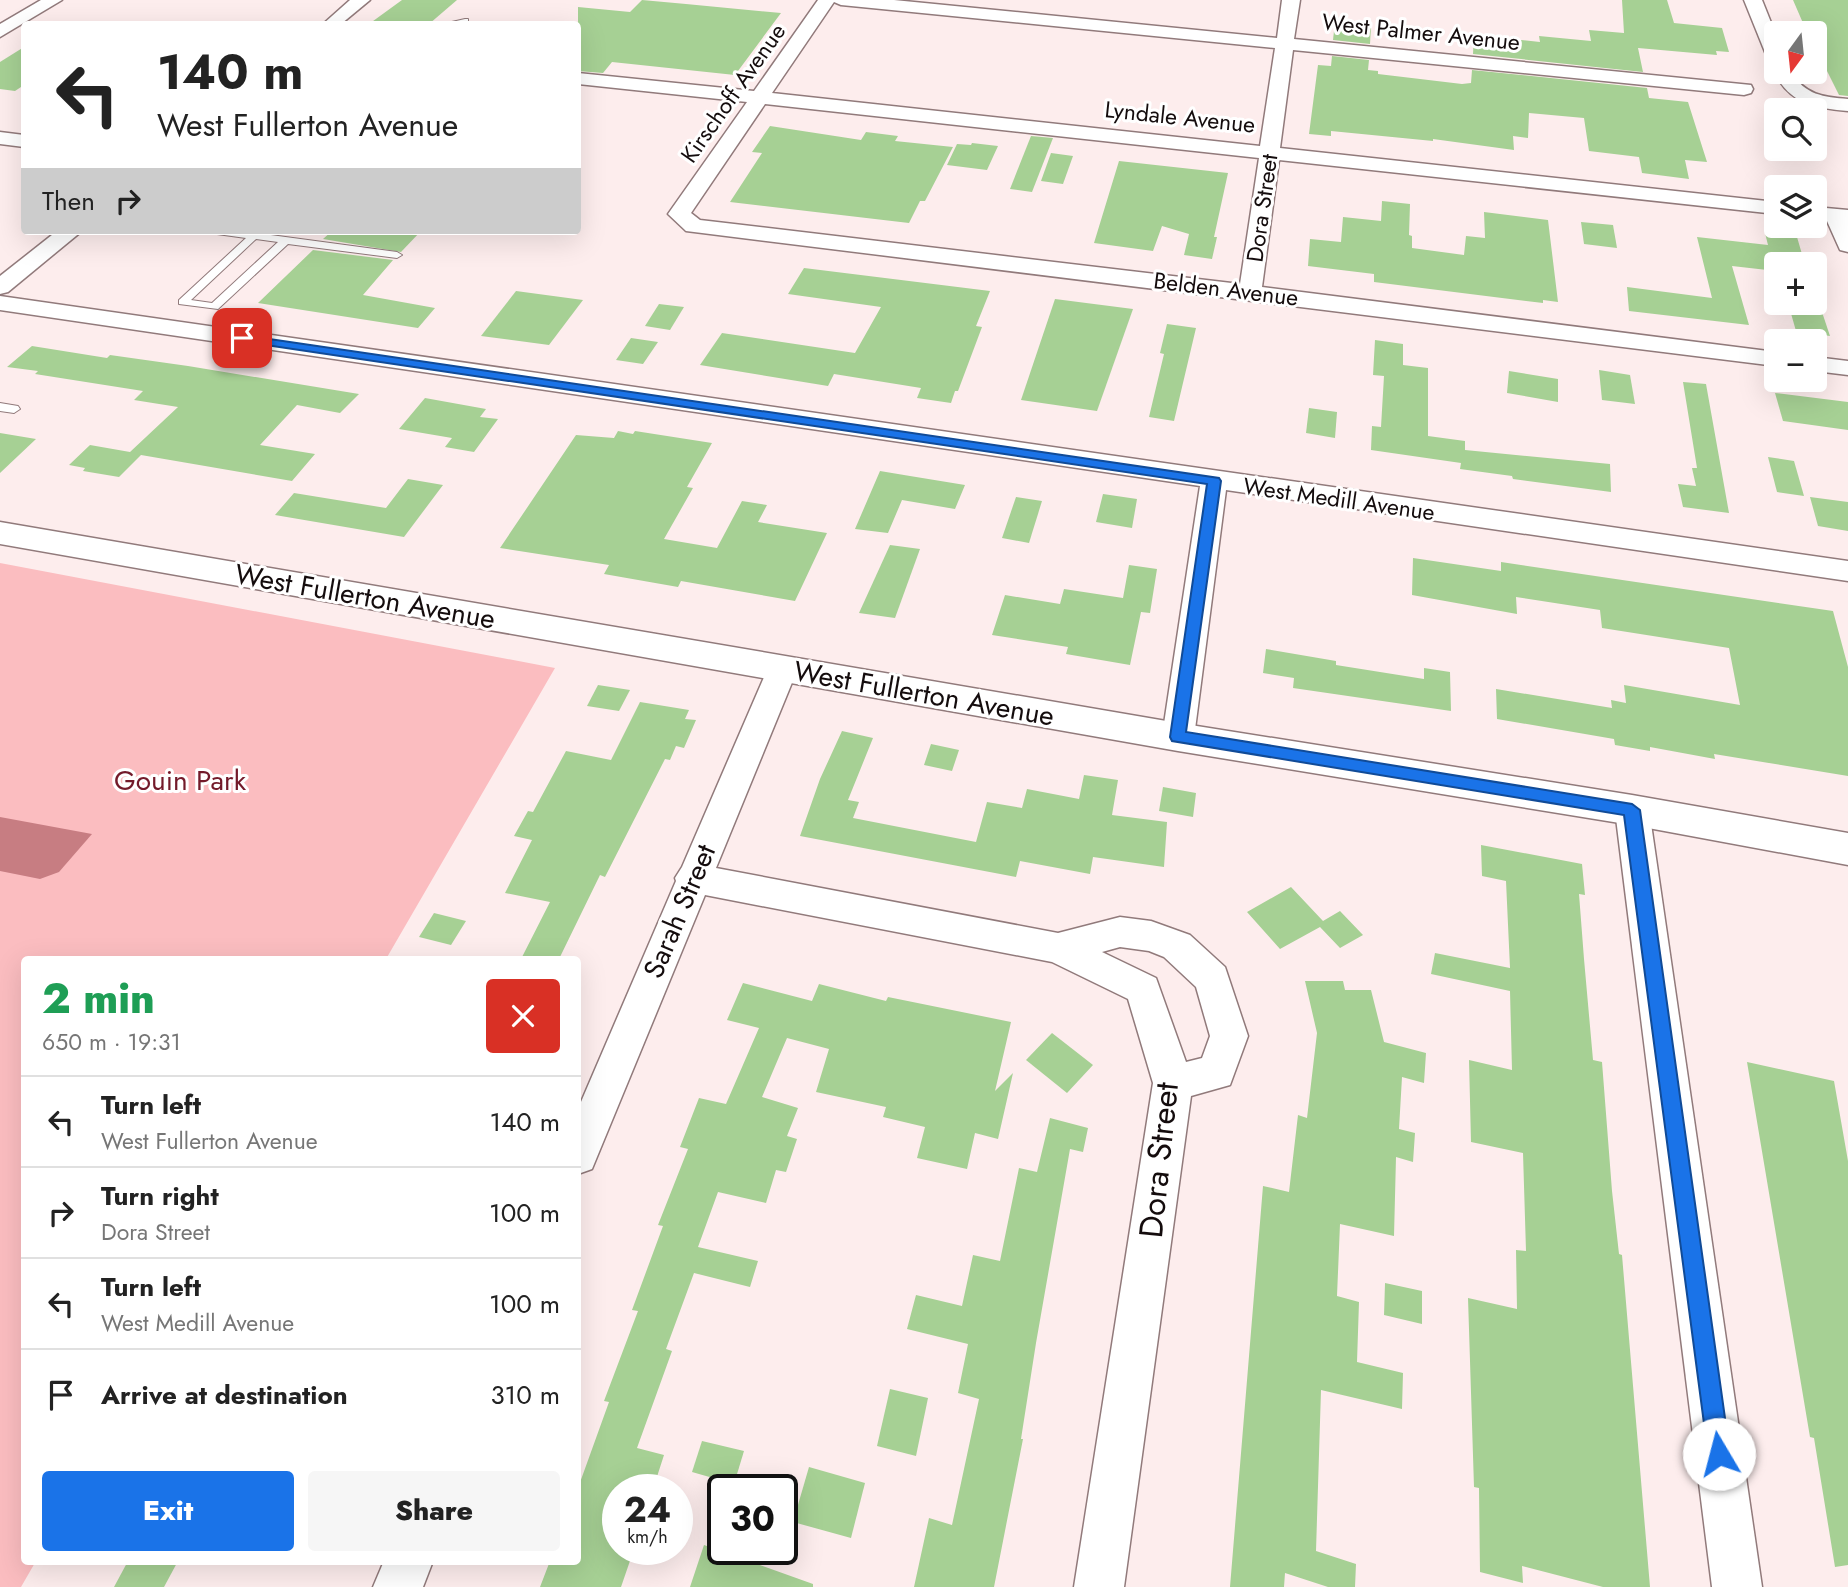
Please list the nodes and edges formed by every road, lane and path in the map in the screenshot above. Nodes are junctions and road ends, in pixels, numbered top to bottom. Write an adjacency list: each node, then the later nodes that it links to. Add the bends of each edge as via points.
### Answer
1 (53, 0): 9 (street)
2 (361, 0): 7 (street)
3 (827, 0): 14 (street, Kirschoff Avenue)
4 (841, 0): 10 (street, West Palmer Avenue)
5 (1291, 0): 10 (street, Dora Street)
6 (1753, 0): 8 (street)
7 (335, 21)
8 (1764, 27)
9 (0, 32)
10 (1285, 43): 13 (street, West Palmer Avenue); 18 (street, Dora Street)
11 (581, 78): 14 (street, Lyndale Avenue)
12 (1787, 84): 15 (street, via 1799,94)
13 (1745, 89)
14 (760, 98): 18 (street, Lyndale Avenue); 20 (street, Kirschoff Avenue)
15 (1848, 105)
16 (0, 138): 17 (street)
17 (21, 141)
18 (1270, 153): 19 (street, Lyndale Avenue); 29 (street, Dora Street)
19 (1764, 207)
20 (679, 214): 29 (street, Belden Avenue, via 694,226)
21 (1833, 215): 26 (street)
22 (66, 235): 28 (street)
23 (246, 235): 24 (lane)
24 (254, 236): 25 (lane); 25 (lane, via 183,302 214,307)
25 (286, 240): 27 (lane)
26 (1848, 245)
27 (397, 255)
28 (0, 287)
29 (1250, 292): 31 (street, Belden Avenue)
30 (0, 303): 36 (street, West Medill Avenue)
31 (1764, 357)
32 (1827, 366): 33 (street)
33 (1848, 369)
34 (0, 407): 35 (lane)
35 (14, 409)
36 (1214, 481): 38 (street, West Medill Avenue); 40 (street)
37 (0, 533): 39 (street, West Fullerton Avenue)
38 (1848, 571)
39 (783, 668): 40 (street, West Fullerton Avenue); 43 (street, Sarah Street)
40 (1178, 737): 41 (street, West Fullerton Avenue)
41 (1632, 810): 42 (street, West Fullerton Avenue); 50 (street)
42 (1848, 849)
43 (692, 878): 44 (street, Dora Street); 46 (street, Sarah Street)
44 (1058, 948): 45 (street, Dora Street, via 1143,989); 45 (street, via 1120,932 1151,936 1177,946 1212,978 1229,1036 1216,1072)
45 (1172, 1083): 49 (street, Dora Street)
46 (581, 1148)
47 (407, 1565): 48 (street)
48 (398, 1587)
49 (1099, 1587)
50 (1737, 1587)

